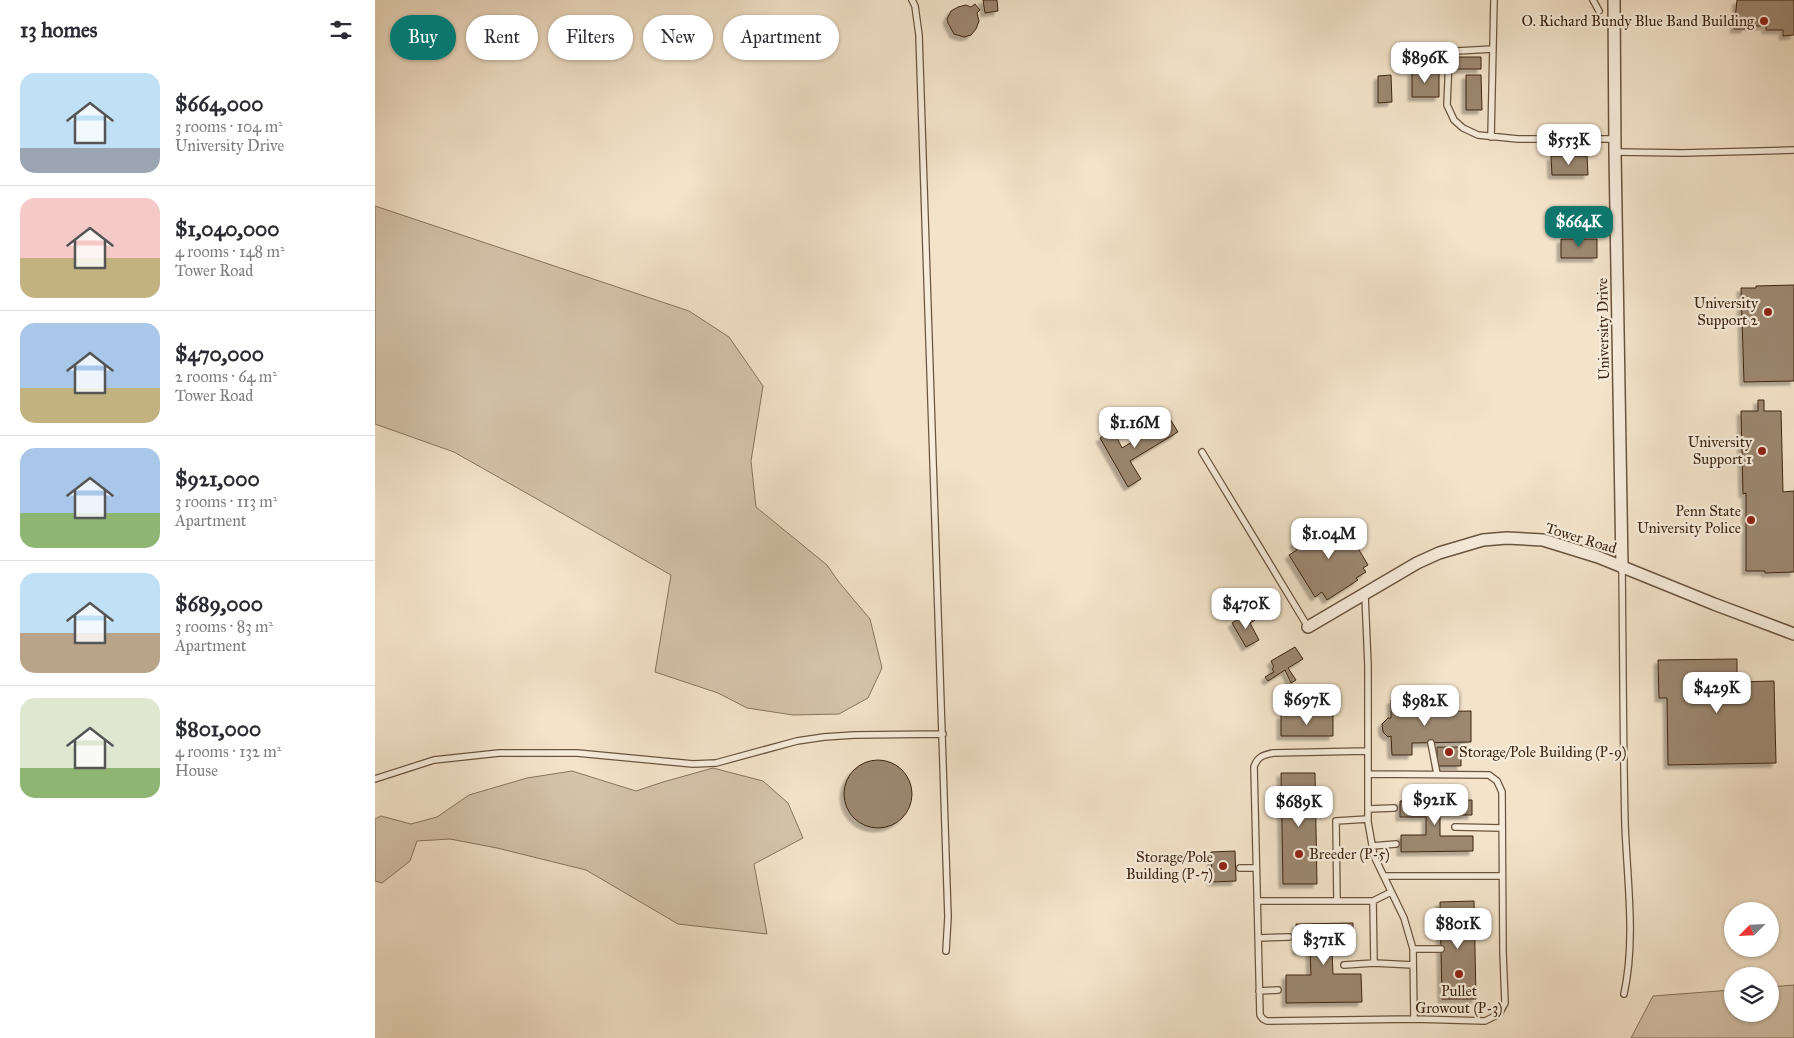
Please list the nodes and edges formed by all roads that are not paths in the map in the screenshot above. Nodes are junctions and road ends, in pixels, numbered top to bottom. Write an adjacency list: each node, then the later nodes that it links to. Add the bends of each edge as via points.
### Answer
1 (911, 0): 16 (lane, via 915,6 919,35)
2 (1494, 0): 6 (lane)
3 (1593, 0): 5 (lane)
4 (1614, 0): 8 (street, University Drive)
5 (1599, 11)
6 (1493, 49): 7 (lane); 7 (lane, via 1457,51 1449,59 1447,75 1447,105 1454,120 1478,135)
7 (1491, 137): 8 (lane)
8 (1615, 139): 10 (street, University Drive)
9 (1794, 150): 10 (lane, via 1683,154)
10 (1615, 152): 12 (street, University Drive)
11 (1202, 452): 14 (lane)
12 (1622, 567): 13 (street, Tower Road, via 1543,540 1483,540 1417,563); 15 (street, Tower Road); 47 (lane, via 1630,927)
13 (1365, 595): 14 (street, Tower Road); 18 (lane)
14 (1308, 627)
15 (1794, 634)
16 (943, 734): 21 (lane, via 815,738 716,763 693,764 577,753 499,753 434,760); 41 (lane)
17 (1431, 743): 20 (lane)
18 (1367, 751): 19 (lane); 30 (lane, via 1273,753 1256,760)
19 (1368, 774): 20 (lane); 23 (lane)
20 (1437, 774): 26 (lane, via 1489,775 1497,780 1502,792)
21 (375, 778)
22 (1394, 808): 23 (lane)
23 (1368, 809): 24 (lane)
24 (1368, 819): 28 (lane); 35 (lane, via 1336,821)
25 (1455, 827): 26 (lane)
26 (1502, 828): 32 (lane)
27 (1396, 844): 28 (lane)
28 (1372, 846): 31 (lane)
29 (1240, 868): 30 (lane)
30 (1256, 868): 34 (lane)
31 (1384, 876): 32 (lane); 33 (lane)
32 (1503, 876): 48 (lane, via 1503,1009 1485,1022)
33 (1391, 892): 36 (lane); 39 (lane, via 1404,918)
34 (1257, 901): 35 (lane); 37 (lane)
35 (1337, 901): 36 (lane)
36 (1373, 901): 42 (lane)
37 (1257, 938): 38 (lane); 46 (lane)
38 (1289, 938)
39 (1413, 949): 40 (lane); 44 (lane)
40 (1441, 949)
41 (946, 951)
42 (1374, 963): 43 (lane); 44 (lane)
43 (1344, 964)
44 (1413, 965): 48 (lane)
45 (1279, 990): 46 (lane)
46 (1259, 991): 48 (lane, via 1260,1015 1267,1021)
47 (1624, 994)
48 (1414, 1019)

